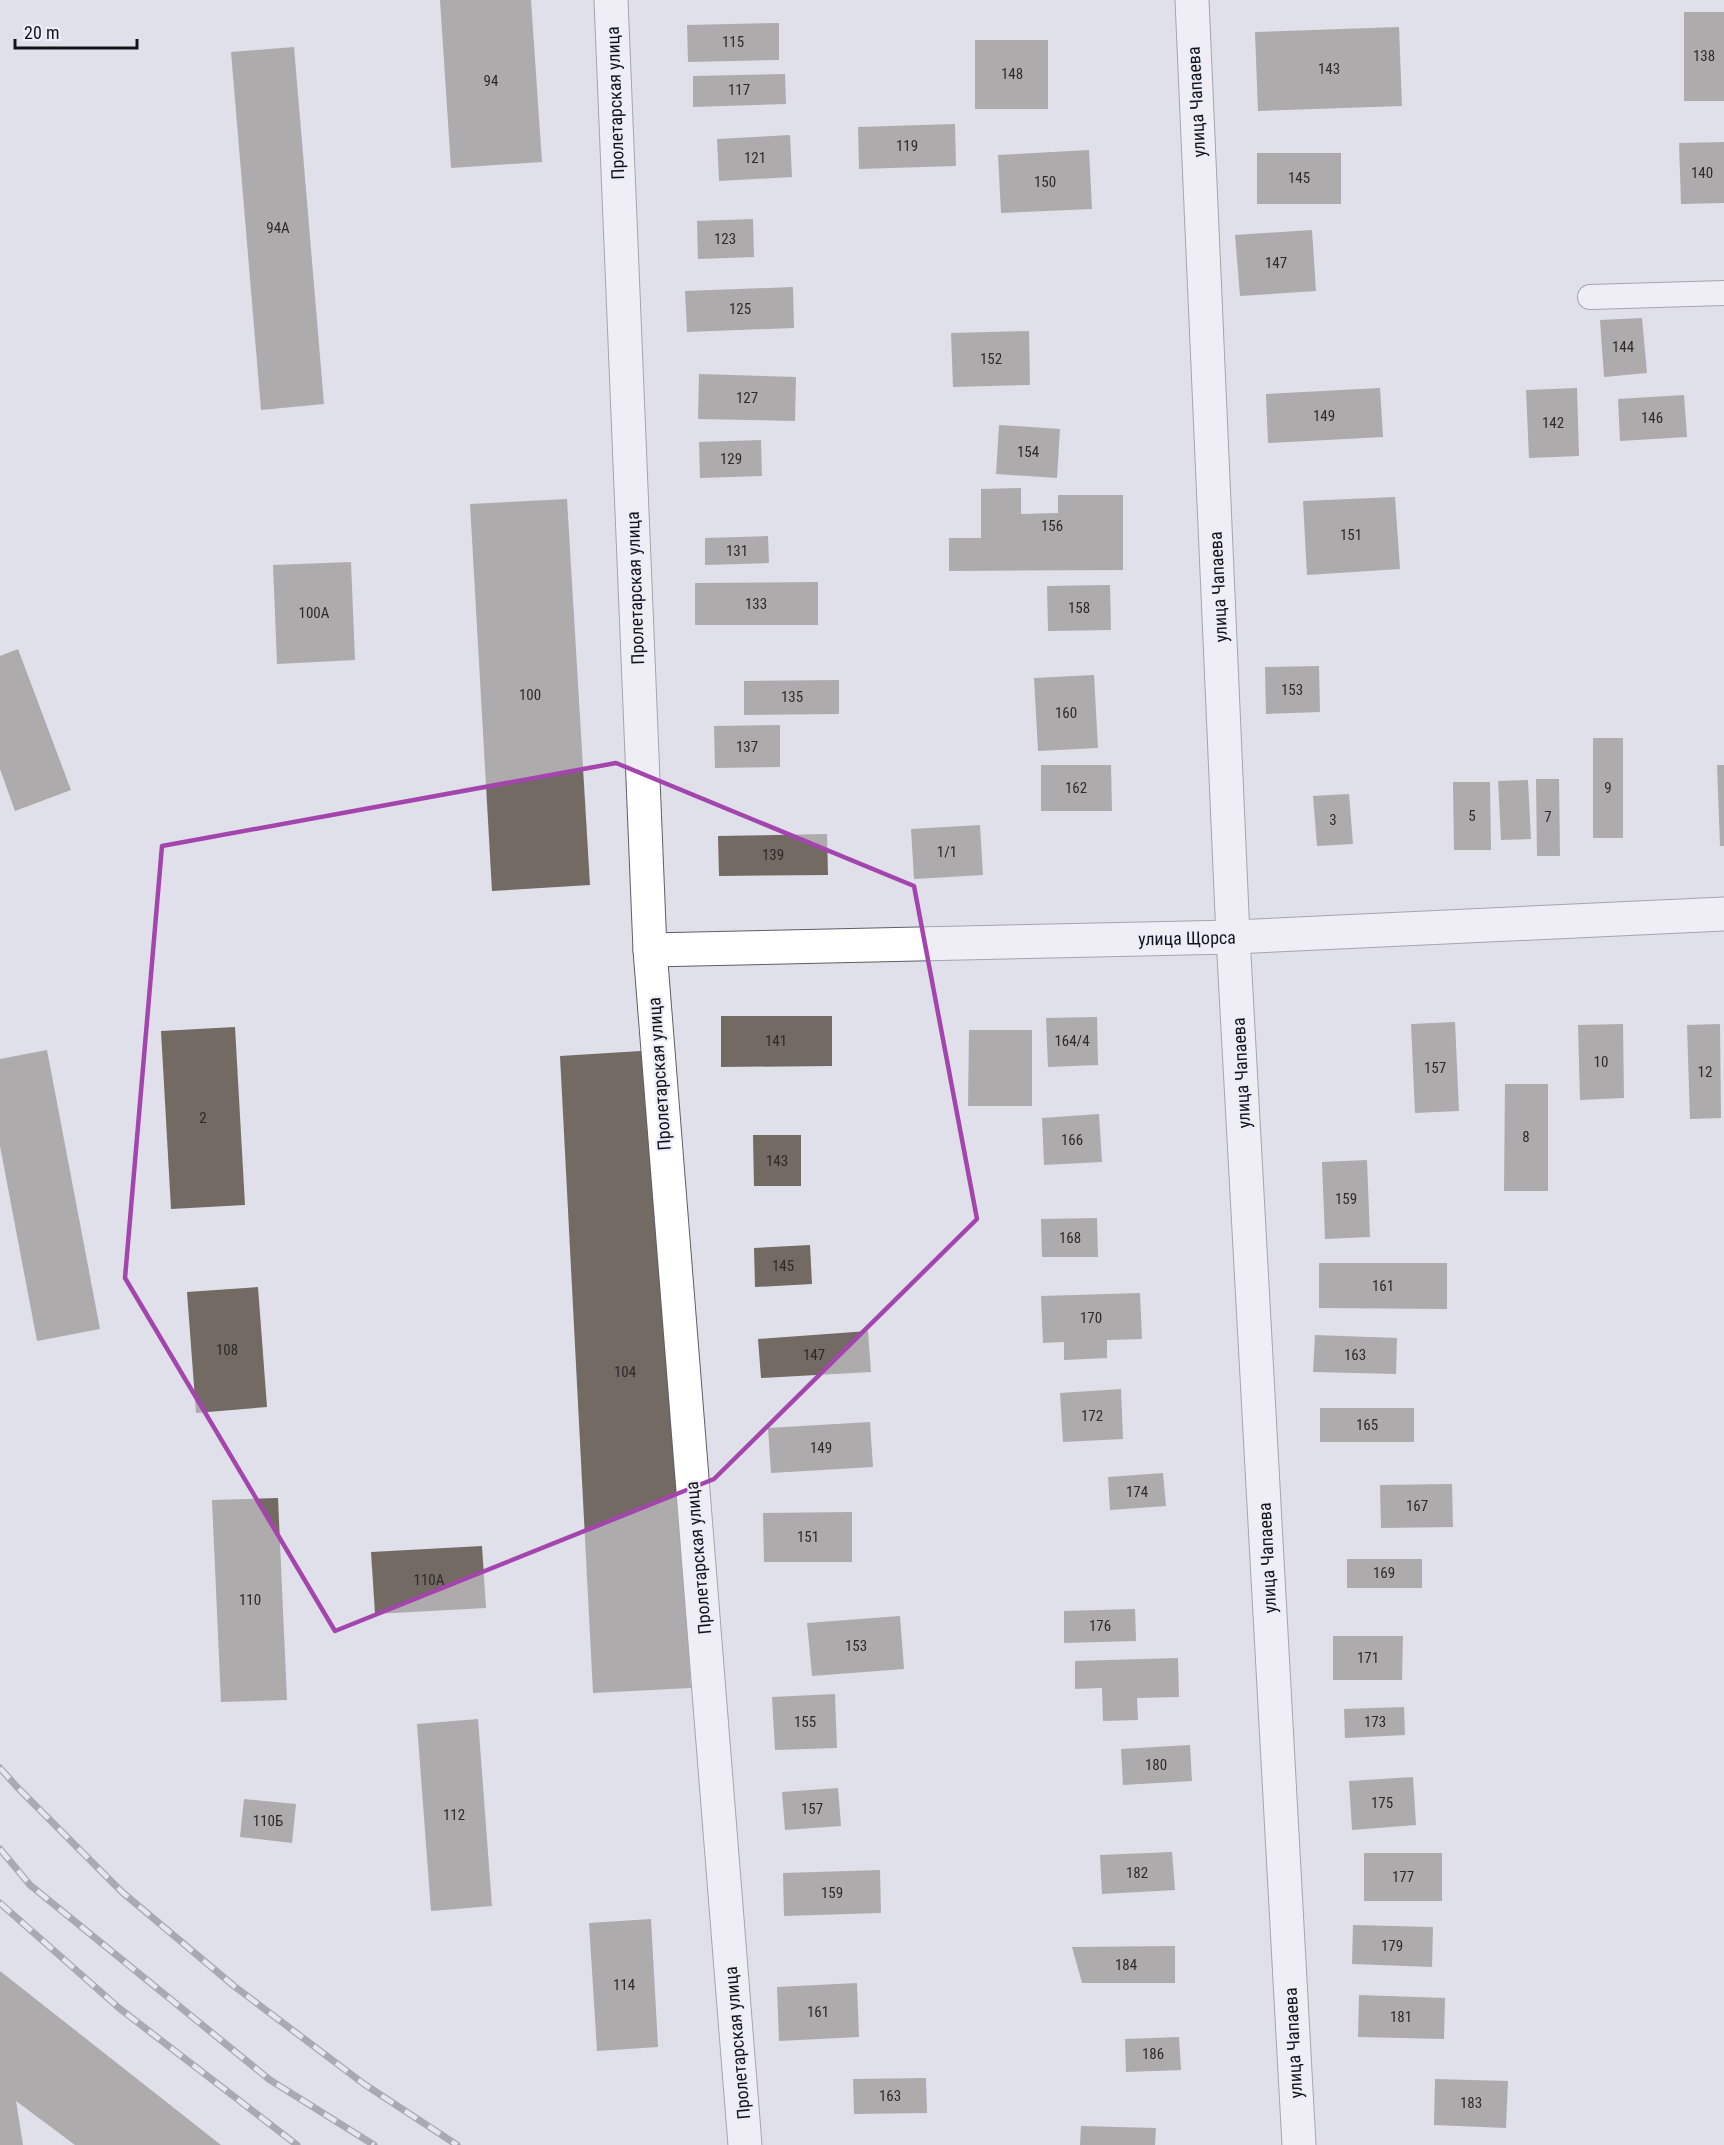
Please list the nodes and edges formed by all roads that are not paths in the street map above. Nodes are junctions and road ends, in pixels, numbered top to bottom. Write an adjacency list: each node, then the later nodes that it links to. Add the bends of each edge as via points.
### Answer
1 (611, 0): 7 (street, Пролетарская улица)
2 (1192, 0): 6 (street, улица Чапаева)
3 (1724, 293): 4 (lane)
4 (1590, 297)
5 (1724, 914): 6 (street, улица Щорса)
6 (1233, 937): 7 (street, улица Щорса); 9 (street, улица Чапаева)
7 (650, 950): 8 (street, Пролетарская улица)
8 (745, 2145)
9 (1299, 2145)

